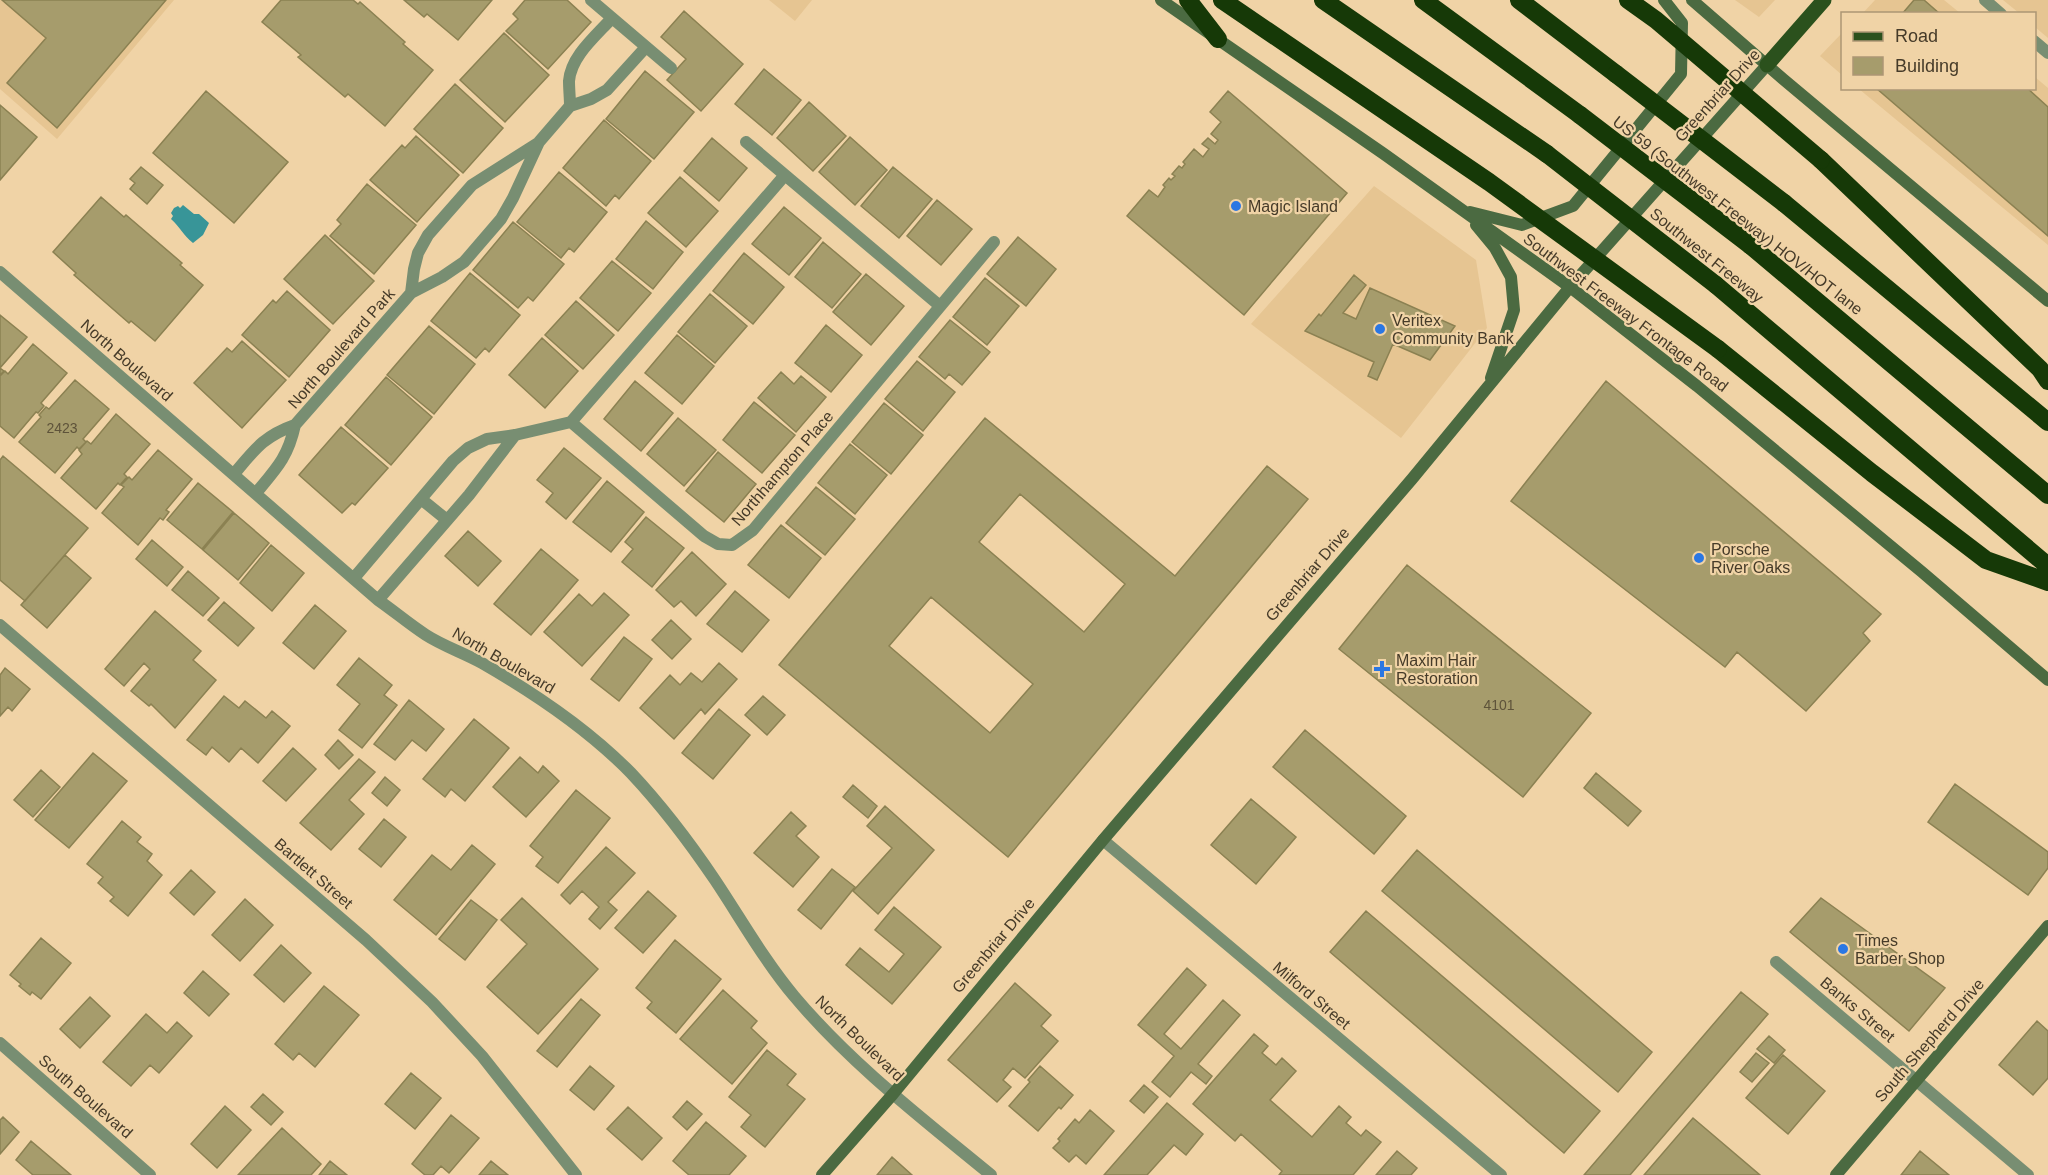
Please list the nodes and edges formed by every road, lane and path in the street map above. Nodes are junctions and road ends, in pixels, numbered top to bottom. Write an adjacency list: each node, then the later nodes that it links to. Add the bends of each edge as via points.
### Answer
1 (591, 0): 14 (street)
2 (1161, 0): 15 (main road, Southwest Freeway Frontage Road)
3 (1188, 0): 15 (highway)
4 (1222, 0): 45 (highway, bridge, via 1489,182 1718,349 1986,560)
5 (1323, 0): 43 (highway, Southwest Freeway, bridge, via 1547,154 1716,285)
6 (1423, 0): 40 (highway, US 59 (Southwest Freeway) HOV/HOT lane, bridge, via 1750,245)
7 (1519, 0): 35 (highway, bridge, via 1784,203)
8 (1628, 0): 32 (highway, bridge, via 1821,160 2040,369)
9 (1664, 0): 25 (main road, via 1682,23 1681,74 1573,206 1522,225)
10 (1692, 0): 19 (main road)
11 (1824, 0): 19 (main road, Greenbriar Drive)
12 (1985, 0): 13 (street)
13 (1999, 12)
14 (612, 18): 17 (street); 21 (street, via 573,67)
15 (1218, 39): 25 (main road, Southwest Freeway Frontage Road)
16 (2036, 43): 18 (street)
17 (646, 47): 20 (street); 21 (street, North Boulevard Park, via 607,90)
18 (2048, 53)
19 (1767, 65): 28 (main road, Greenbriar Drive); 30 (main road)
20 (671, 68)
21 (570, 106): 22 (street, North Boulevard Park)
22 (539, 142): 29 (street, North Boulevard Park, via 501,219 464,262); 29 (street, North Boulevard Park, via 472,185 428,235 418,253)
23 (746, 142): 24 (street)
24 (785, 175): 31 (street); 34 (street)
25 (1463, 210): 28 (main road, Southwest Freeway Frontage Road); 33 (main road, via 1496,248 1511,277 1514,310)
26 (994, 242): 31 (street, Northhampton Place)
27 (0, 272): 38 (street, North Boulevard)
28 (1570, 287): 33 (main road, Greenbriar Drive); 48 (main road, Southwest Freeway Frontage Road, via 1698,386)
29 (411, 293): 36 (street, North Boulevard Park)
30 (2048, 301)
31 (940, 306): 34 (street, Northhampton Place, via 753,530 732,545 718,544 704,536)
32 (2048, 381)
33 (1488, 387): 49 (main road, Greenbriar Drive)
34 (571, 422): 37 (street)
35 (2048, 422)
36 (296, 425): 38 (street, North Boulevard Park, via 261,443); 39 (street, North Boulevard Park, via 282,463)
37 (515, 435): 41 (street, via 487,439 468,448); 42 (street)
38 (234, 474): 39 (street, North Boulevard)
39 (256, 493): 44 (street, North Boulevard)
40 (2048, 495)
41 (421, 499): 42 (street); 44 (street)
42 (447, 520): 46 (street)
43 (2048, 566)
44 (354, 578): 46 (street, North Boulevard)
45 (2048, 582)
46 (378, 600): 54 (street, North Boulevard, via 427,636 530,691 585,731 631,773 677,828 793,994 828,1034)
47 (0, 625): 56 (street, Bartlett Street, via 366,940 432,1002 482,1056)
48 (2048, 680)
49 (1103, 840): 54 (main road, Greenbriar Drive); 59 (street, Milford Street)
50 (2048, 926): 53 (main road, South Shepherd Drive)
51 (1776, 962): 53 (street, Banks Street)
52 (0, 1043): 55 (street, South Boulevard)
53 (1916, 1080): 60 (main road, South Shepherd Drive); 61 (street, Banks Street)
54 (893, 1094): 57 (main road, Greenbriar Drive); 58 (street, North Boulevard)
55 (150, 1175)
56 (576, 1175)
57 (822, 1175)
58 (992, 1175)
59 (1500, 1175)
60 (1836, 1175)
61 (2028, 1175)

